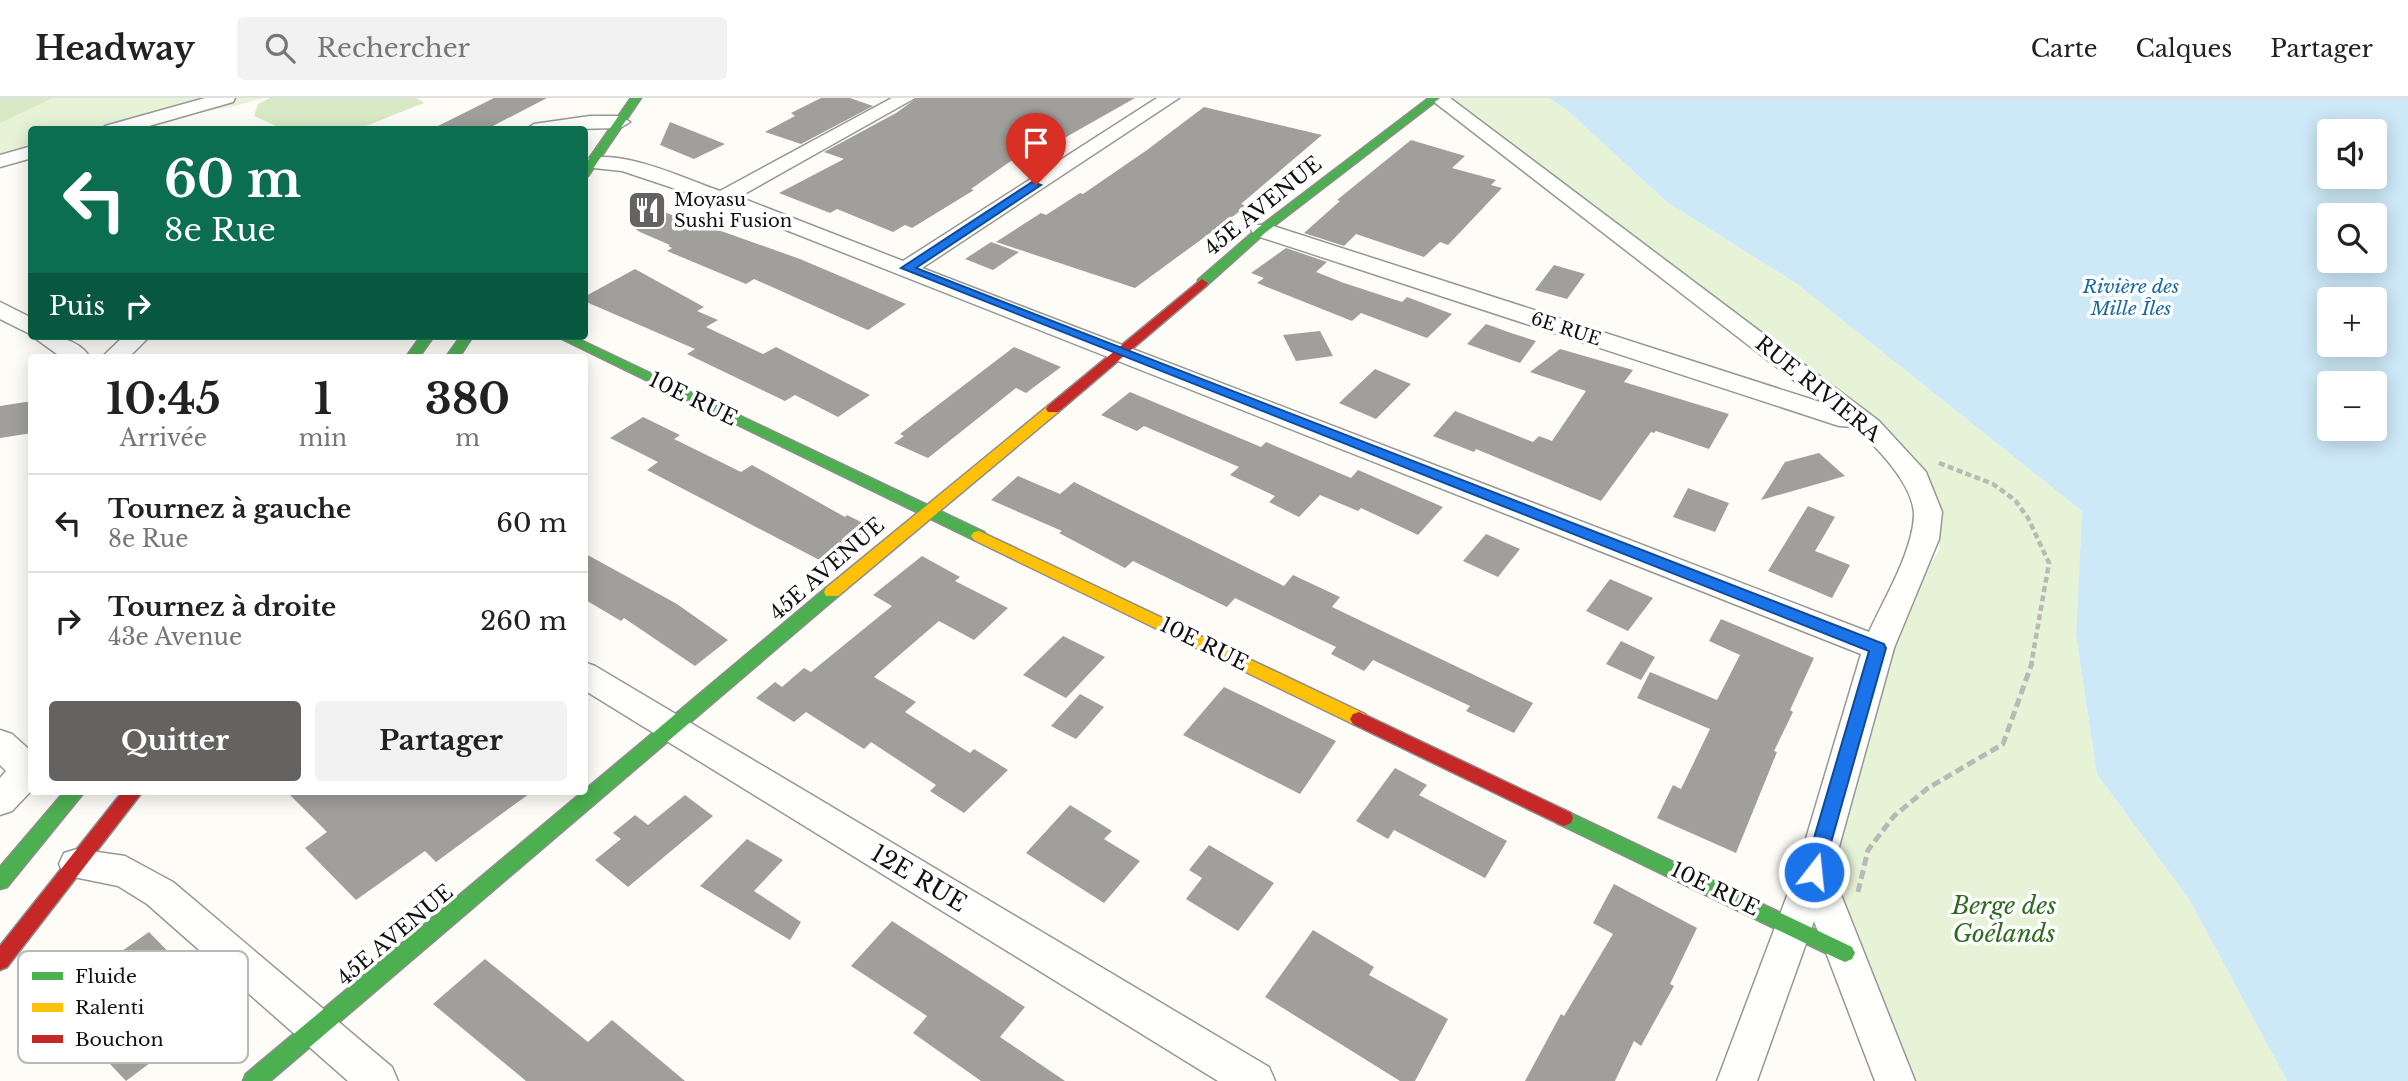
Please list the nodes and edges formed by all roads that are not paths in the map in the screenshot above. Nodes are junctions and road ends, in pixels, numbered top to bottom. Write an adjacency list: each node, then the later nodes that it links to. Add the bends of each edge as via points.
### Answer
1 (226, 98): 8 (street)
2 (636, 98): 7 (street)
3 (906, 98): 13 (street)
4 (1170, 98): 15 (street)
5 (1436, 98): 14 (street, 45E AVENUE); 26 (street, RUE RIVIERA)
6 (602, 104): 9 (street)
7 (620, 122): 9 (street); 12 (street)
8 (128, 126)
9 (587, 126)
10 (28, 153): 11 (street)
11 (0, 161)
12 (588, 169): 13 (street, via 624,165)
13 (722, 198): 15 (street)
14 (1262, 230): 22 (street, 45E AVENUE); 26 (street, 6E RUE)
15 (907, 268): 22 (street)
16 (0, 309): 17 (street)
17 (28, 326)
18 (50, 340): 23 (street)
19 (133, 340): 24 (street)
20 (425, 340): 25 (street)
21 (570, 340): 27 (street, 10E RUE)
22 (1123, 352): 27 (street, 45E AVENUE); 28 (street)
23 (73, 354)
24 (117, 354)
25 (414, 354)
26 (1870, 427): 28 (street, RUE RIVIERA, via 1912,472 1928,512 1925,539)
27 (928, 511): 30 (street, 45E AVENUE); 40 (street, 10E RUE)
28 (1878, 648): 38 (street, RUE RIVIERA)
29 (588, 676): 30 (street, 12E RUE)
30 (673, 729): 45 (street, 45E AVENUE); 48 (street, 12E RUE)
31 (0, 743): 32 (street)
32 (28, 765)
33 (28, 790): 36 (street)
34 (42, 795): 39 (street)
35 (131, 795): 37 (street)
36 (0, 801)
37 (76, 864): 41 (street, via 124,872 160,893); 43 (street)
38 (1814, 872): 40 (street, RUE RIVIERA); 42 (street)
39 (0, 881)
40 (1794, 927): 42 (street, 10E RUE); 49 (street, RUE RIVIERA)
41 (227, 951)
42 (1845, 953): 50 (street)
43 (0, 961)
44 (248, 969): 45 (street)
45 (317, 1029): 46 (street, 45E AVENUE); 47 (street)
46 (254, 1081)
47 (378, 1081)
48 (1255, 1081)
49 (1737, 1081)
50 (1895, 1081)

